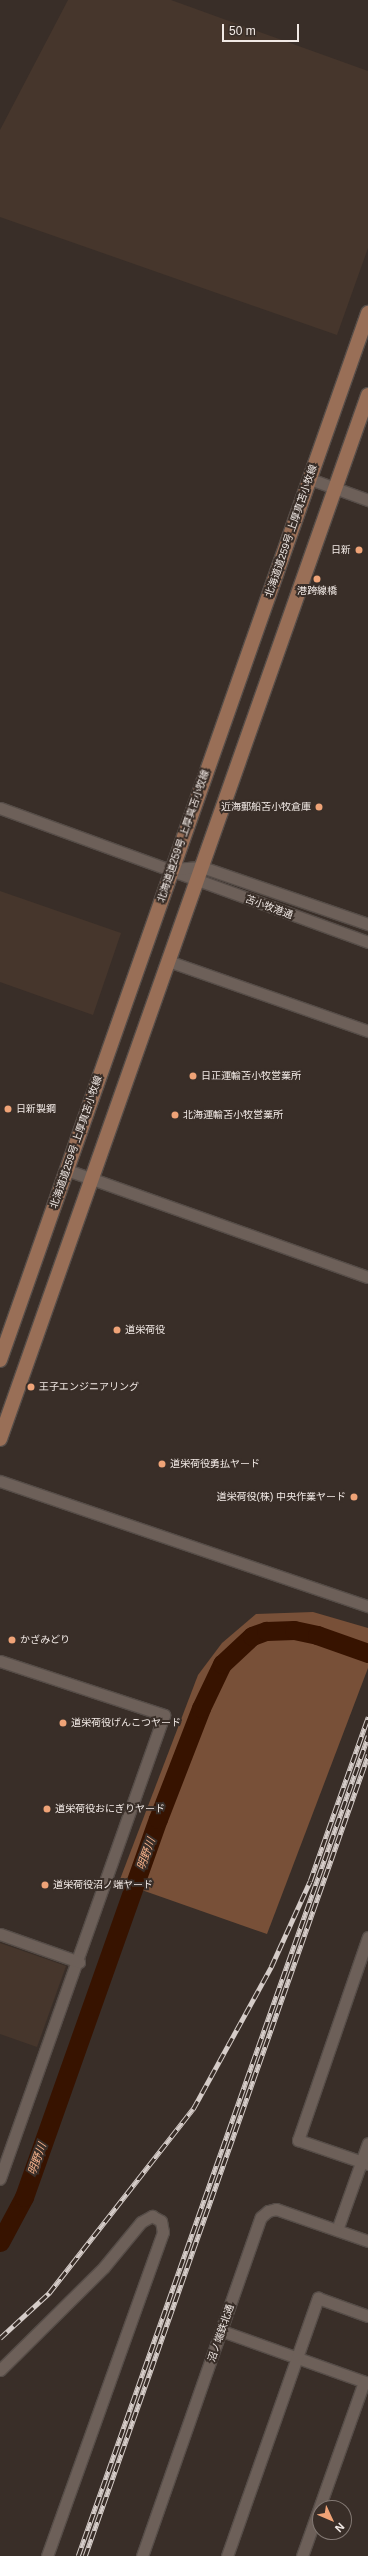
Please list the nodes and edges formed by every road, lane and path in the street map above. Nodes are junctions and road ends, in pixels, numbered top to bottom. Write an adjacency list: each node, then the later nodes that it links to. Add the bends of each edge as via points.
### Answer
1 (368, 313): 3 (main road, 北海道道259号 上厚真苫小牧線)
2 (368, 396): 4 (main road)
3 (310, 479): 4 (street); 8 (main road, 北海道道259号 上厚真苫小牧線)
4 (335, 488): 5 (street); 7 (main road)
5 (368, 500)
6 (0, 808): 8 (street, 苫小牧港通)
7 (202, 867): 8 (street, 苫小牧港通); 9 (main road); 10 (street, 苫小牧港通)
8 (172, 869): 9 (street, 苫小牧港通); 14 (main road, 北海道道259号 上厚真苫小牧線)
9 (197, 882): 11 (street, 苫小牧港通); 12 (main road)
10 (368, 924)
11 (368, 942)
12 (168, 961): 13 (street); 15 (main road)
13 (368, 1031)
14 (67, 1170): 15 (street); 17 (main road, 北海道道259号 上厚真苫小牧線)
15 (92, 1178): 16 (street); 18 (main road)
16 (368, 1277)
17 (0, 1360)
18 (0, 1439)
19 (0, 1481): 20 (street)
20 (368, 1606)
21 (0, 1661): 24 (street, via 164,1715)
22 (0, 1934): 24 (street)
23 (368, 1937): 26 (street, via 298,2140)
24 (79, 1962): 27 (street)
25 (368, 2143): 26 (street)
26 (365, 2163): 28 (street)
27 (0, 2179)
28 (337, 2230): 29 (street, 沼ノ端鉄北通); 31 (street, 沼ノ端鉄北通, via 276,2209 261,2217)
29 (368, 2241)
30 (368, 2316): 32 (street, via 318,2298)
31 (222, 2331): 32 (street); 36 (street, 沼ノ端鉄北通)
32 (297, 2358): 34 (street); 37 (street)
33 (0, 2370): 35 (street, via 104,2267 141,2222 152,2216 161,2221 163,2232)
34 (366, 2382): 38 (street)
35 (47, 2556)
36 (142, 2556)
37 (227, 2556)
38 (302, 2556)

